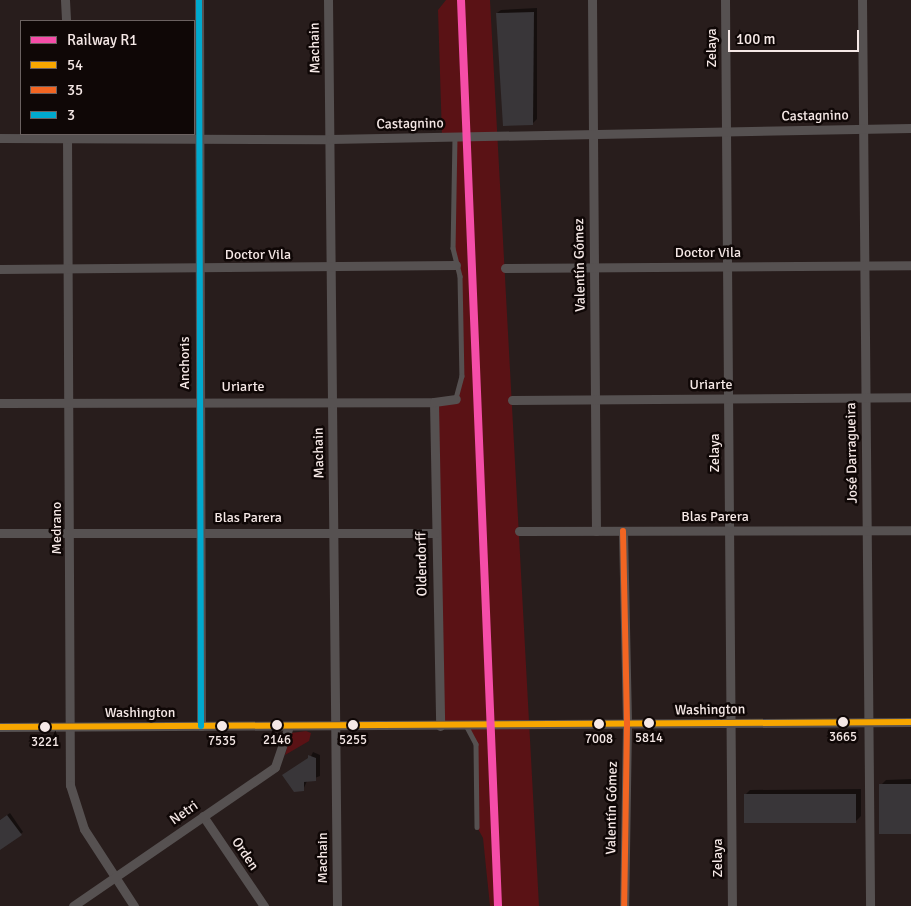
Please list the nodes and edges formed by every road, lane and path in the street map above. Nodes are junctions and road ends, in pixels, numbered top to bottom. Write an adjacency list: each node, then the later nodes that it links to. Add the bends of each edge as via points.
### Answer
1 (65, 0): 7 (street)
2 (199, 0): 16 (street, Anchoris)
3 (328, 0): 15 (street, Machain)
4 (592, 0): 11 (street, Valentín Gómez)
5 (725, 0): 10 (street, Zelaya)
6 (862, 0): 9 (street, José Darragueira)
7 (66, 20)
8 (911, 128): 9 (street, Castagnino)
9 (863, 129): 10 (street, Castagnino); 19 (street, José Darragueira)
10 (726, 131): 11 (street, Castagnino); 20 (street, Zelaya)
11 (593, 133): 12 (street, Castagnino); 21 (street, Valentín Gómez)
12 (455, 136): 15 (street, Castagnino); 18 (lane, via 453,248)
13 (67, 137): 14 (street, Castagnino); 16 (street, Castagnino); 25 (street, Medrano)
14 (0, 138)
15 (330, 139): 16 (street, Castagnino); 22 (street, Machain)
16 (199, 140): 26 (street, Anchoris)
17 (911, 264): 19 (street, Doctor Vila)
18 (456, 265): 22 (street, Doctor Vila); 29 (lane, via 460,276 462,376)
19 (864, 265): 20 (street, Doctor Vila); 27 (street, José Darragueira)
20 (727, 266): 21 (street, Doctor Vila); 30 (street, Zelaya)
21 (594, 267): 23 (street, Doctor Vila); 32 (street, Valentín Gómez)
22 (331, 268): 26 (street, Doctor Vila); 34 (street, Machain)
23 (505, 268)
24 (0, 269): 25 (street, Doctor Vila)
25 (68, 269): 26 (street, Doctor Vila); 37 (street, Medrano)
26 (199, 269): 33 (street, Anchoris)
27 (865, 398): 28 (street, Uriarte); 30 (street, Uriarte); 40 (street, José Darragueira)
28 (911, 398)
29 (456, 399): 35 (street, Uriarte)
30 (728, 399): 32 (street, Uriarte); 39 (street, Zelaya)
31 (512, 400): 32 (street, Uriarte)
32 (595, 400): 44 (street, Valentín Gómez)
33 (199, 401): 34 (street, Uriarte); 37 (street, Uriarte); 42 (street, Anchoris)
34 (332, 401): 35 (street, Uriarte); 46 (street, Machain)
35 (434, 402): 48 (street, Oldendorff)
36 (0, 403): 37 (street, Uriarte)
37 (70, 403): 45 (street, Medrano)
38 (623, 530): 39 (street, Blas Parera); 44 (street, Blas Parera); 52 (street, Valentín Gómez)
39 (729, 530): 40 (street, Blas Parera); 51 (street, Zelaya)
40 (866, 530): 41 (street, Blas Parera); 49 (street, José Darragueira)
41 (911, 530)
42 (200, 531): 45 (street, Blas Parera); 46 (street, Blas Parera); 53 (street, Anchoris)
43 (519, 531): 44 (street, Blas Parera)
44 (596, 531)
45 (71, 532): 47 (street, Blas Parera); 58 (street, Medrano)
46 (334, 532): 48 (street, Blas Parera); 55 (street, Machain)
47 (0, 533)
48 (435, 533): 56 (street, Oldendorff)
49 (868, 722): 50 (street, Washington); 51 (street, Washington); 69 (street, José Darragueira)
50 (911, 722)
51 (730, 724): 52 (street, Washington); 68 (street, Zelaya)
52 (627, 725): 59 (street, Washington); 67 (street, Valentín Gómez)
53 (201, 726): 54 (street, Washington); 58 (street, Washington)
54 (289, 726): 55 (street, Washington); 60 (street, Netri, via 275,767)
55 (337, 726): 56 (street, Washington); 66 (street, Machain)
56 (440, 726): 59 (street, Washington)
57 (0, 727): 58 (street, Washington)
58 (69, 727): 62 (street, Medrano, via 70,785 84,829)
59 (467, 727): 61 (lane, via 476,744)
60 (203, 816): 62 (street, Netri); 65 (street, Orden)
61 (477, 827)
62 (115, 878): 63 (street, Netri); 64 (street, Medrano)
63 (73, 906)
64 (134, 906)
65 (264, 906)
66 (337, 906)
67 (624, 906)
68 (732, 906)
69 (870, 906)

